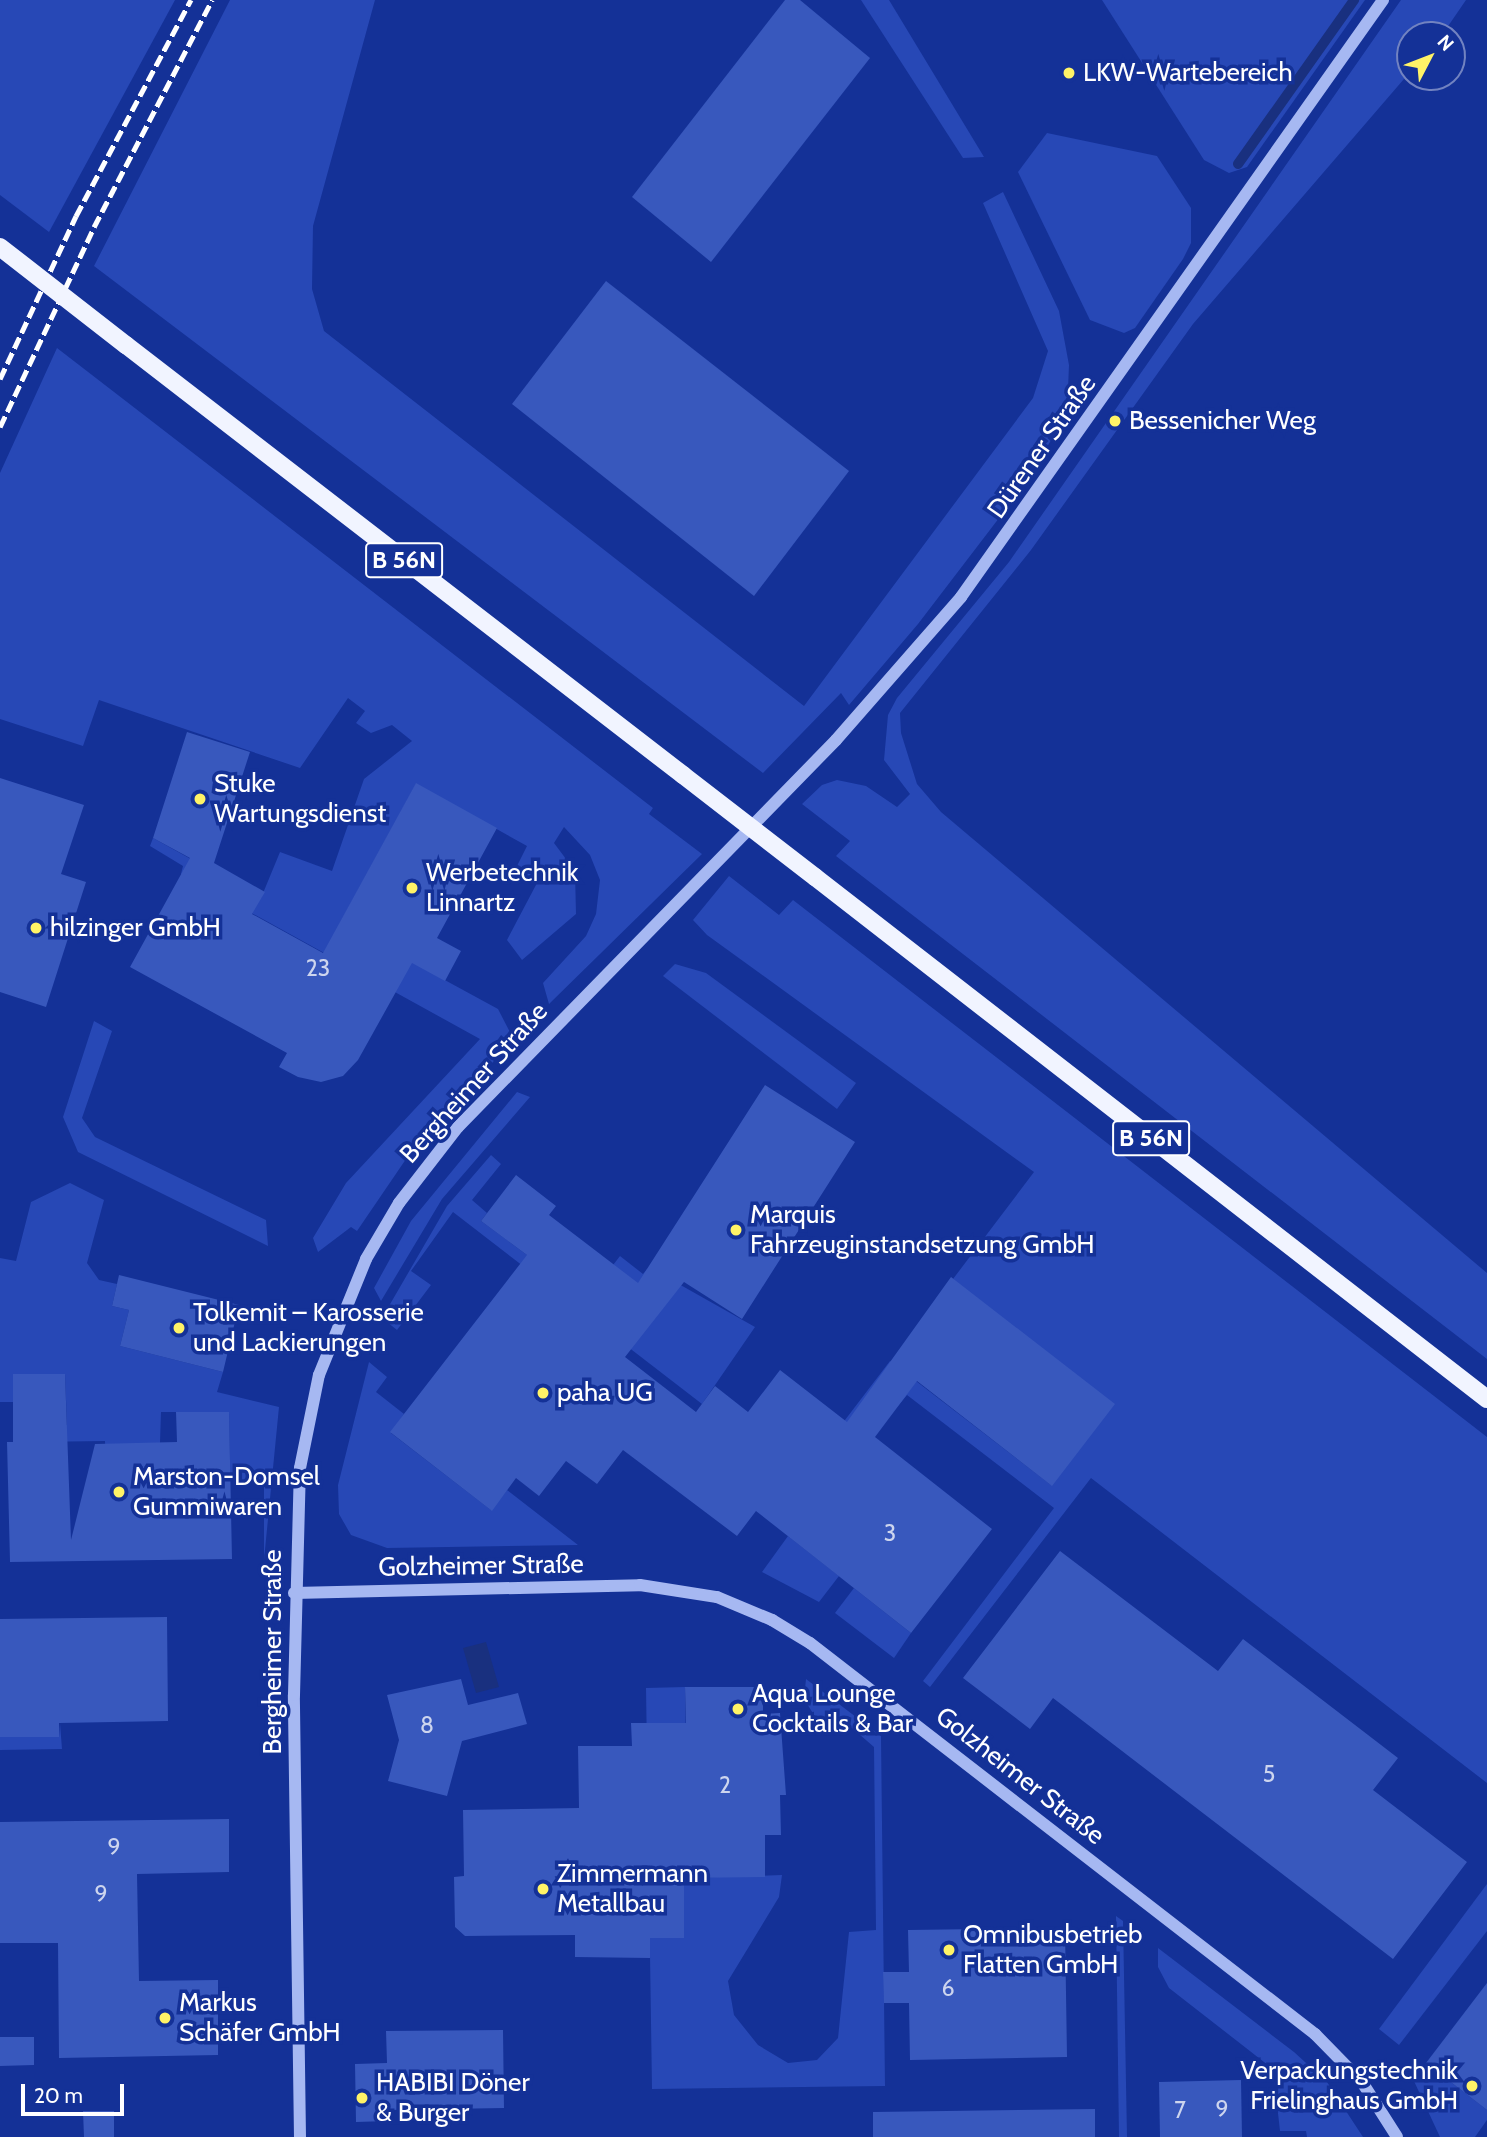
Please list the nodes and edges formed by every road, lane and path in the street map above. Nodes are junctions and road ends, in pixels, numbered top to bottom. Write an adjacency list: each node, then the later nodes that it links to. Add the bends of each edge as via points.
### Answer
1 (1383, 0): 3 (street, Dürener Straße, via 961,597 836,740)
2 (0, 247): 4 (main road, B 56N, bridge)
3 (695, 884): 5 (street, Bergheimer Straße, via 458,1127 382,1229 346,1301 312,1401 300,1468)
4 (1487, 1399)
5 (295, 1593): 6 (street, Bergheimer Straße); 7 (street, Golzheimer Straße, via 640,1585 717,1597 772,1620 810,1643 1315,2035 1362,2082)
6 (300, 2137)
7 (1397, 2137)

